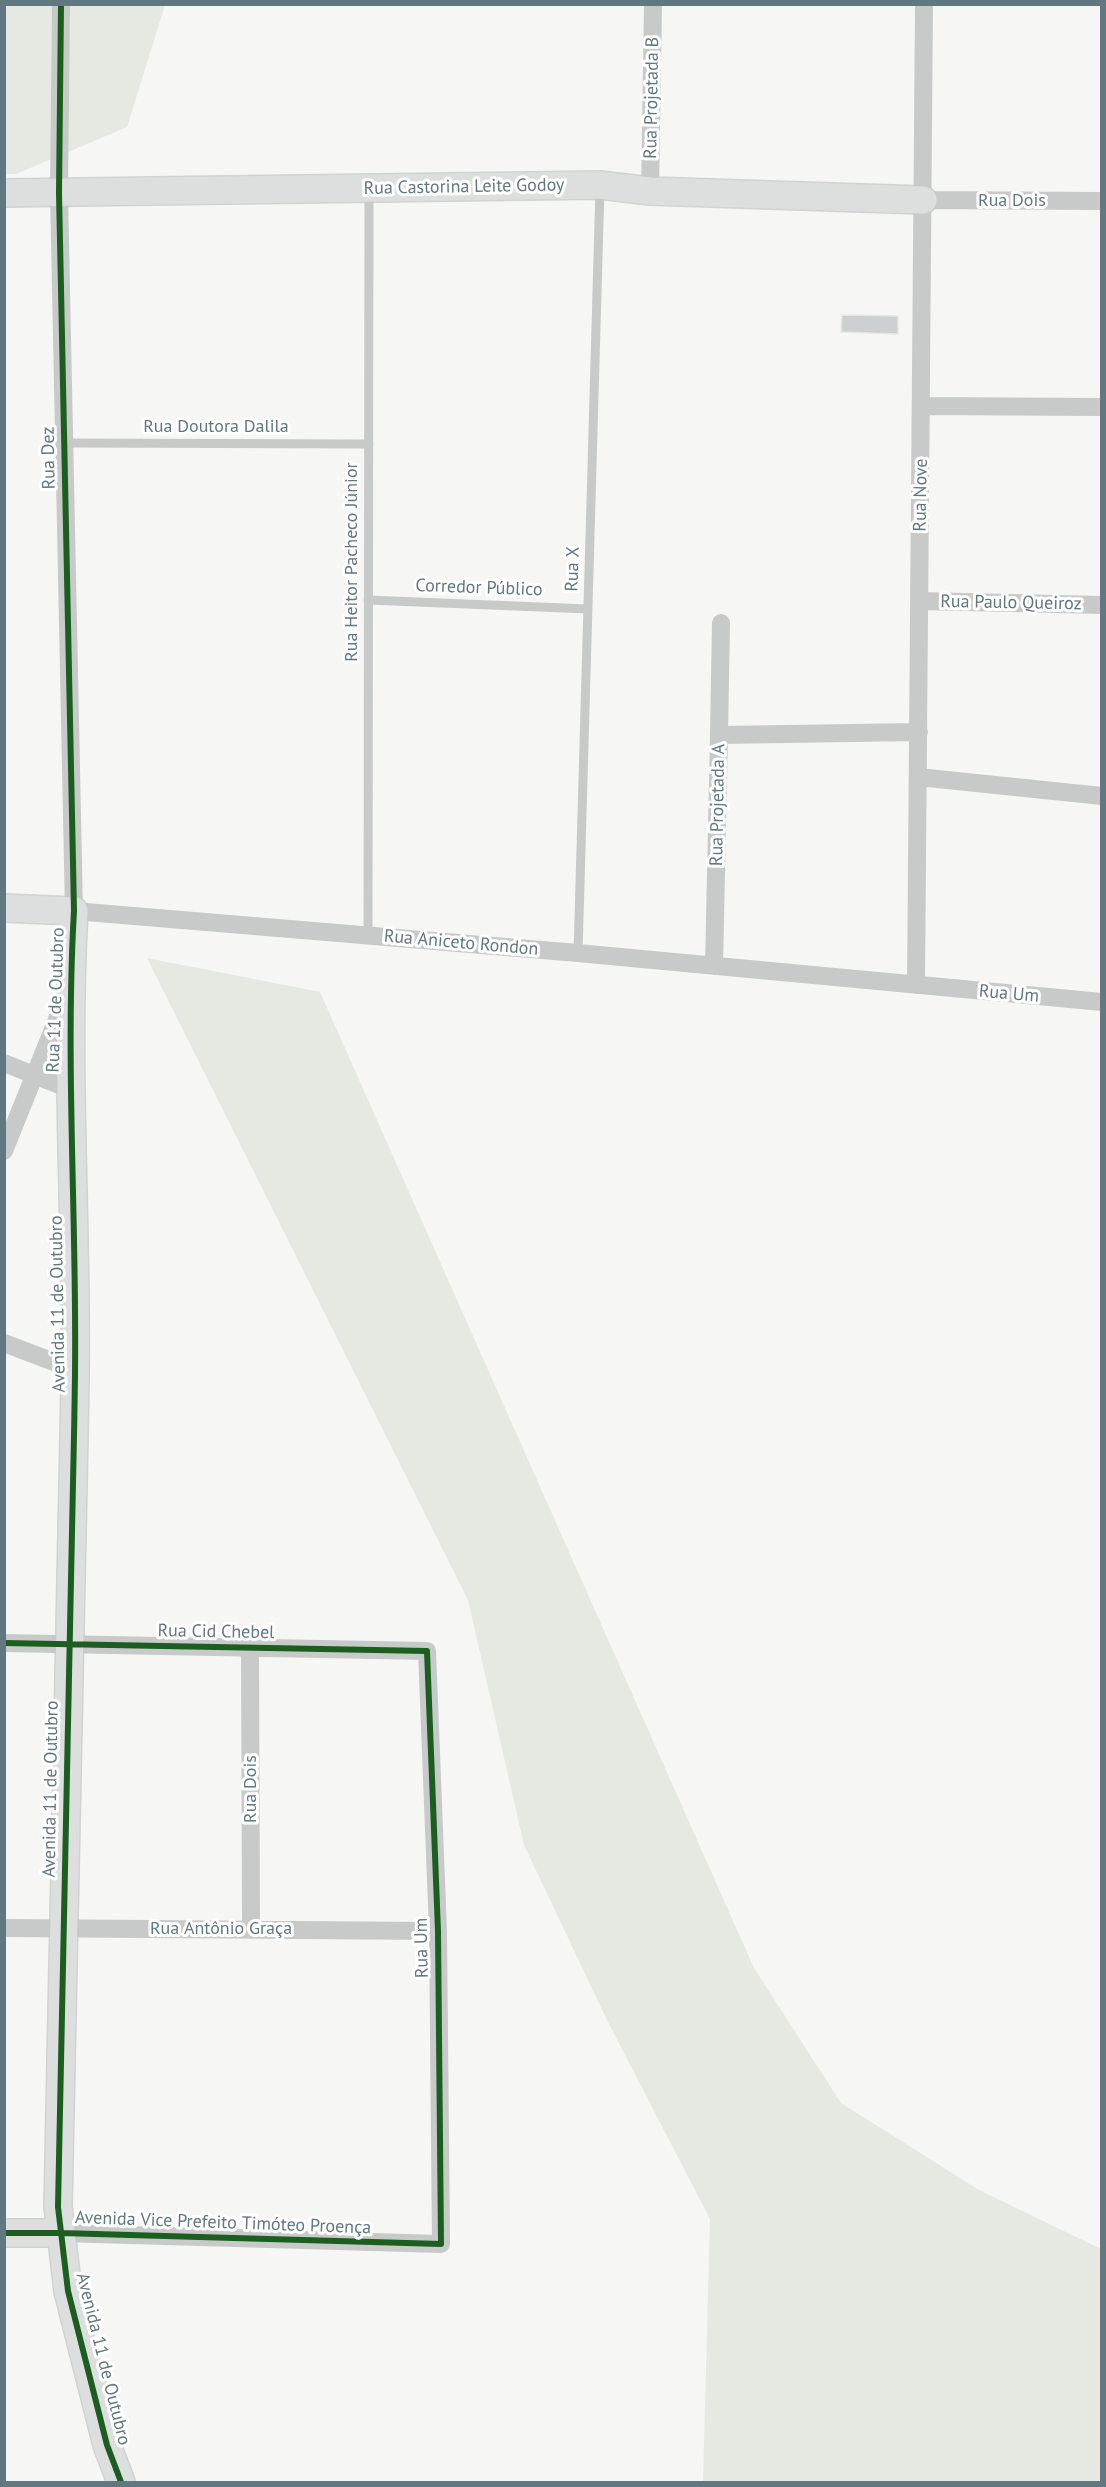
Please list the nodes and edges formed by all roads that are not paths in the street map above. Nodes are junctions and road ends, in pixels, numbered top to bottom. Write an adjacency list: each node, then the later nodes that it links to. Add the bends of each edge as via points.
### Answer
1 (61, 4): 8 (street, Rua Dez)
2 (654, 4): 6 (street, Rua Projetada B)
3 (924, 4): 9 (street, Rua Nove)
4 (600, 186): 5 (street, Rua Castorina Leite Godoy); 6 (street, Rua Castorina Leite Godoy); 18 (lane, Rua X)
5 (369, 189): 8 (street, Rua Castorina Leite Godoy); 14 (lane, Rua Heitor Pacheco Júnior)
6 (650, 192): 9 (street, Rua Castorina Leite Godoy)
7 (4, 193): 8 (street, Rua Castorina Leite Godoy)
8 (59, 193): 13 (street, Rua Dez)
9 (923, 200): 10 (street, Rua Dois); 11 (street, Rua Nove)
10 (1101, 201)
11 (921, 406): 12 (street); 16 (street, Rua Nove)
12 (1101, 406)
13 (64, 443): 14 (lane, Rua Doutora Dalila); 25 (street, Rua Dez)
14 (369, 444): 15 (lane, Rua Heitor Pacheco Júnior)
15 (368, 600): 18 (lane, Corredor Público); 26 (lane, Rua Heitor Pacheco Júnior)
16 (920, 601): 17 (street, Rua Paulo Queiroz); 20 (street, Rua Nove)
17 (1101, 605)
18 (588, 609): 27 (lane, Rua X)
19 (721, 623): 21 (street)
20 (919, 732): 21 (street, Rua Projetada A); 22 (street, Rua Nove)
21 (719, 735): 28 (street, Rua Projetada A)
22 (918, 777): 23 (street); 29 (street, Rua Nove)
23 (1101, 796)
24 (4, 908): 25 (street, Rua Aniceto Rondon)
25 (74, 911): 26 (street, Rua Aniceto Rondon); 30 (street, Rua 11 de Outubro)
26 (368, 936): 27 (street, Rua Aniceto Rondon)
27 (578, 953): 28 (street, Rua Aniceto Rondon)
28 (714, 966): 29 (street, Rua Aniceto Rondon)
29 (916, 985): 31 (street, Rua Um)
30 (69, 990): 33 (street); 34 (street, Rua 11 de Outubro)
31 (1101, 1002)
32 (4, 1063): 33 (street)
33 (35, 1075): 34 (street); 35 (street)
34 (69, 1089): 37 (street, Avenida 11 de Outubro)
35 (4, 1151)
36 (4, 1343): 37 (street)
37 (75, 1370): 39 (street, Avenida 11 de Outubro)
38 (4, 1643): 39 (street, Rua Cid Chebel)
39 (69, 1645): 40 (street, Rua Cid Chebel); 43 (street, Avenida 11 de Outubro)
40 (250, 1648): 41 (street, Rua Cid Chebel); 44 (street, Rua Dois)
41 (427, 1651): 45 (street, Rua Um)
42 (4, 1928): 43 (street, Rua Antônio Graça)
43 (63, 1928): 44 (street, Rua Antônio Graça); 47 (street, Avenida 11 de Outubro, via 58,2207)
44 (251, 1930): 45 (street, Rua Antônio Graça)
45 (438, 1931): 48 (street, Rua Um)
46 (4, 2233): 47 (street, Avenida Vice Prefeito Timóteo Proença)
47 (61, 2233): 48 (street, Avenida Vice Prefeito Timóteo Proença); 49 (street, Avenida 11 de Outubro, via 68,2291 107,2445)
48 (441, 2244)
49 (122, 2482)

